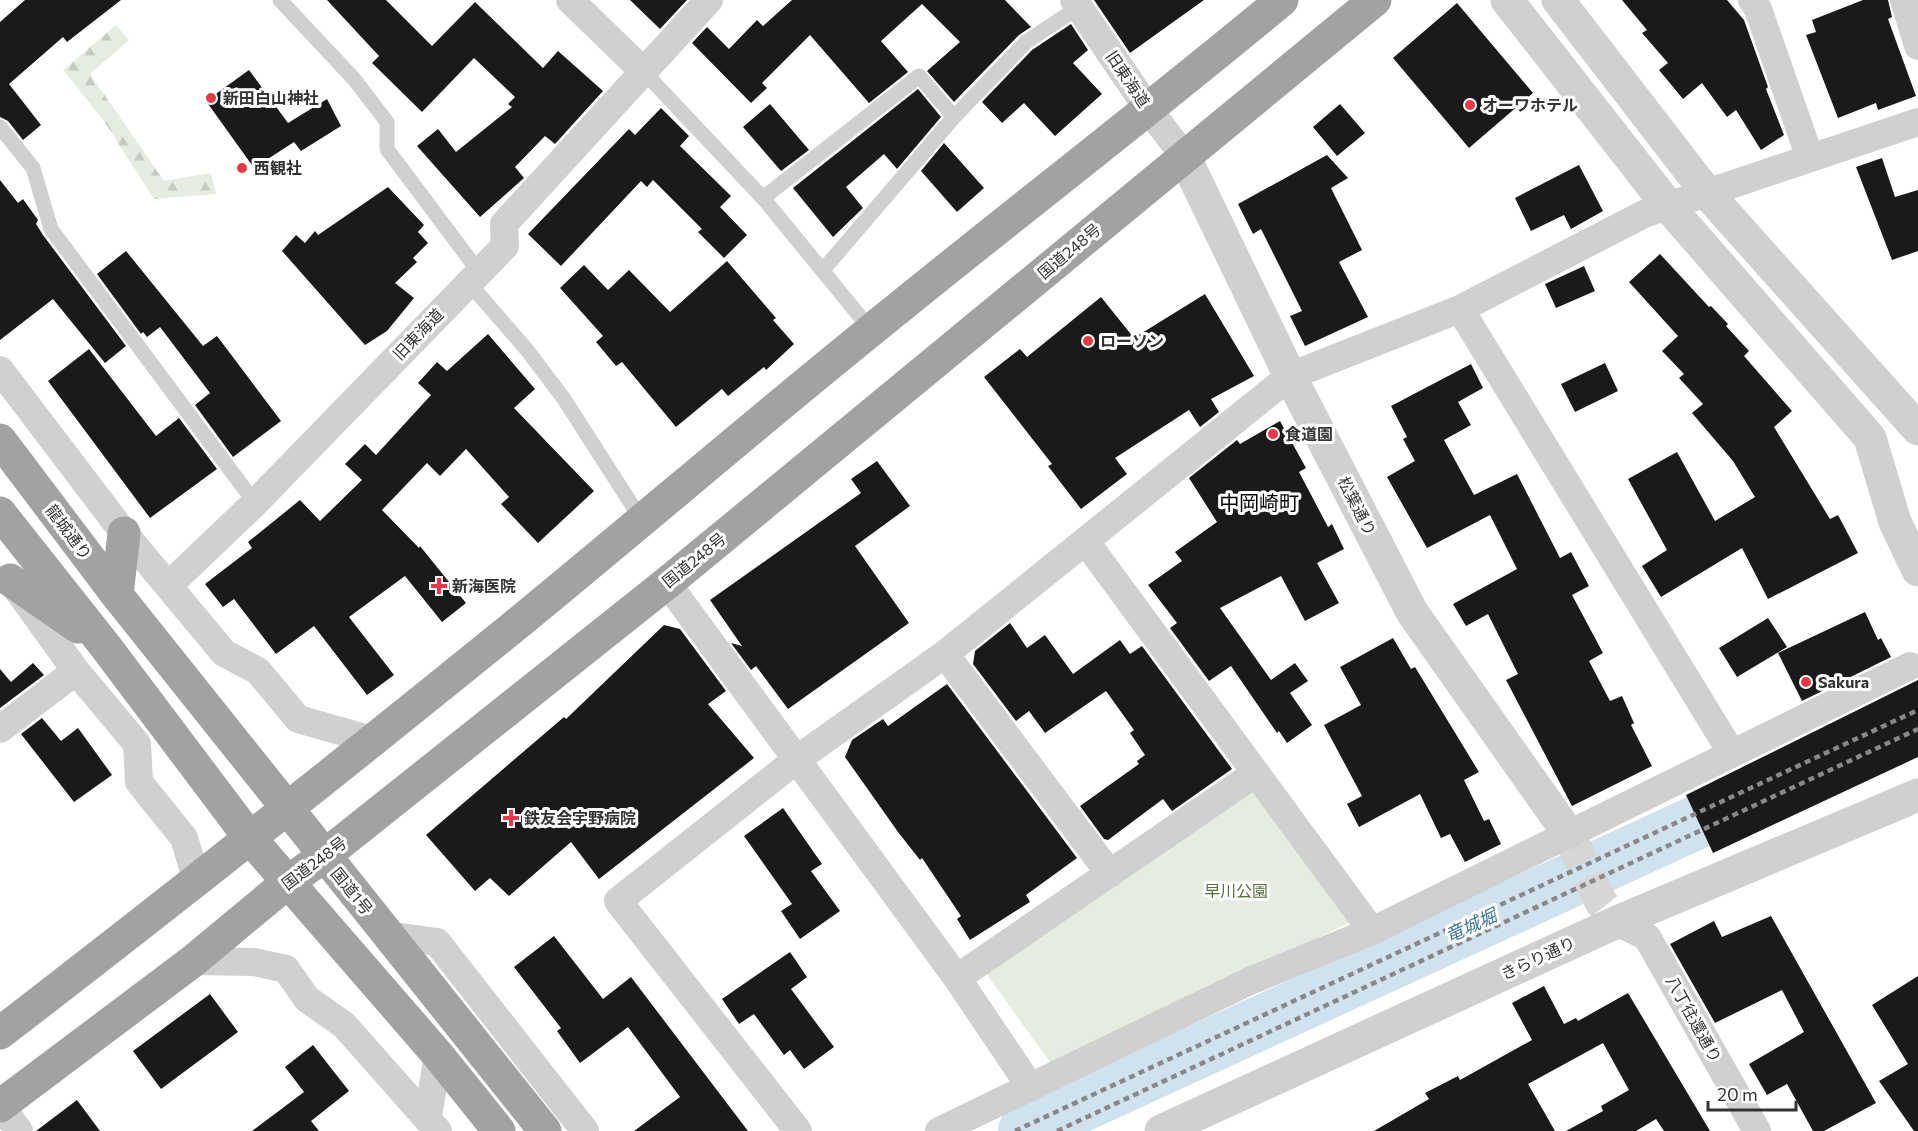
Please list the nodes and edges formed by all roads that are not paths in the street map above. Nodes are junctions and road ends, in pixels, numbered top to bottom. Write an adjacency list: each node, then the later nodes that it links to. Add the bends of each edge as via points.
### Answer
1 (280, 0): 23 (lane, via 354,79 387,122 387,149)
2 (570, 0): 12 (street)
3 (709, 0): 12 (street, 旧東海道)
4 (1282, 0): 13 (highway)
5 (1375, 0): 17 (highway, 国道248号)
6 (1507, 0): 21 (street)
7 (1558, 0): 19 (street)
8 (1752, 0): 18 (street)
9 (1904, 0): 11 (street)
10 (1077, 4): 13 (street, 旧東海道); 14 (lane, via 1026,42)
11 (1918, 46)
12 (643, 71): 20 (lane); 23 (street, 旧東海道, via 504,224 505,246)
13 (1149, 110): 17 (street, 旧東海道); 25 (highway)
14 (954, 117): 20 (lane, via 919,76); 22 (lane)
15 (1918, 122): 18 (street)
16 (0, 127): 30 (lane, via 33,168 51,230)
17 (1184, 156): 27 (street, 松葉通り); 37 (highway, 国道248号)
18 (1810, 158): 19 (street)
19 (1707, 193): 21 (street); 28 (street)
20 (763, 198): 22 (lane)
21 (1669, 207): 24 (street, via 1644,214); 35 (street, via 1870,438 1895,522)
22 (823, 270): 25 (lane)
23 (473, 277): 30 (street, 旧東海道); 32 (lane, via 564,399)
24 (1460, 309): 27 (street); 47 (street)
25 (871, 330): 32 (highway)
26 (0, 370): 33 (street)
27 (1290, 376): 34 (street); 52 (street, 松葉通り, via 1412,612)
28 (1918, 429)
29 (0, 440): 39 (highway, 龍城通り)
30 (255, 503): 38 (street, 旧東海道)
31 (0, 513): 41 (highway)
32 (641, 519): 46 (highway)
33 (123, 533): 38 (street); 39 (highway)
34 (1086, 542): 42 (street); 49 (street)
35 (1918, 570)
36 (5, 574): 41 (highway); 44 (street)
37 (667, 583): 48 (street); 54 (highway, 国道248号)
38 (170, 585): 46 (street, via 224,653 258,671 297,719)
39 (117, 595): 40 (highway, 龍城通り)
40 (139, 622): 51 (highway, 国道1号)
41 (106, 647): 53 (highway)
42 (945, 654): 48 (street); 55 (street)
43 (1910, 666): 47 (street)
44 (76, 671): 45 (street); 56 (street, via 137,744 139,782 184,838)
45 (0, 729)
46 (372, 740): 51 (highway)
47 (1731, 752): 52 (street)
48 (796, 760): 62 (street); 74 (street, via 618,901)
49 (1256, 773): 55 (street); 59 (street)
50 (1918, 795): 58 (street, きらり通り)
51 (285, 808): 53 (highway); 54 (highway, 国道1号)
52 (1568, 833): 59 (street)
53 (249, 837): 56 (highway); 57 (highway)
54 (324, 856): 57 (highway, 国道248号); 60 (highway, 国道1号)
55 (1110, 874): 62 (street)
56 (197, 881): 65 (highway)
57 (288, 882): 61 (highway, 国道248号); 66 (highway)
58 (1617, 922): 76 (street, きらり通り); 77 (street, 八丁往還通り, via 1647,937)
59 (1372, 932): 67 (street, via 1252,980)
60 (387, 935): 63 (highway, 国道1号); 64 (street, via 437,942)
61 (194, 961): 68 (highway, 国道248号); 69 (street, via 254,962 286,969 307,999 344,1025)
62 (957, 978): 67 (street)
63 (453, 1016): 64 (street); 72 (highway, 国道1号)
64 (504, 1028): 73 (street)
65 (0, 1033)
66 (438, 1055): 69 (street); 71 (highway)
67 (1031, 1088): 75 (street)
68 (0, 1105): 70 (street)
69 (433, 1124)
70 (19, 1131)
71 (499, 1131)
72 (545, 1131)
73 (585, 1131)
74 (798, 1131)
75 (939, 1131)
76 (1161, 1131)
77 (1757, 1131)

